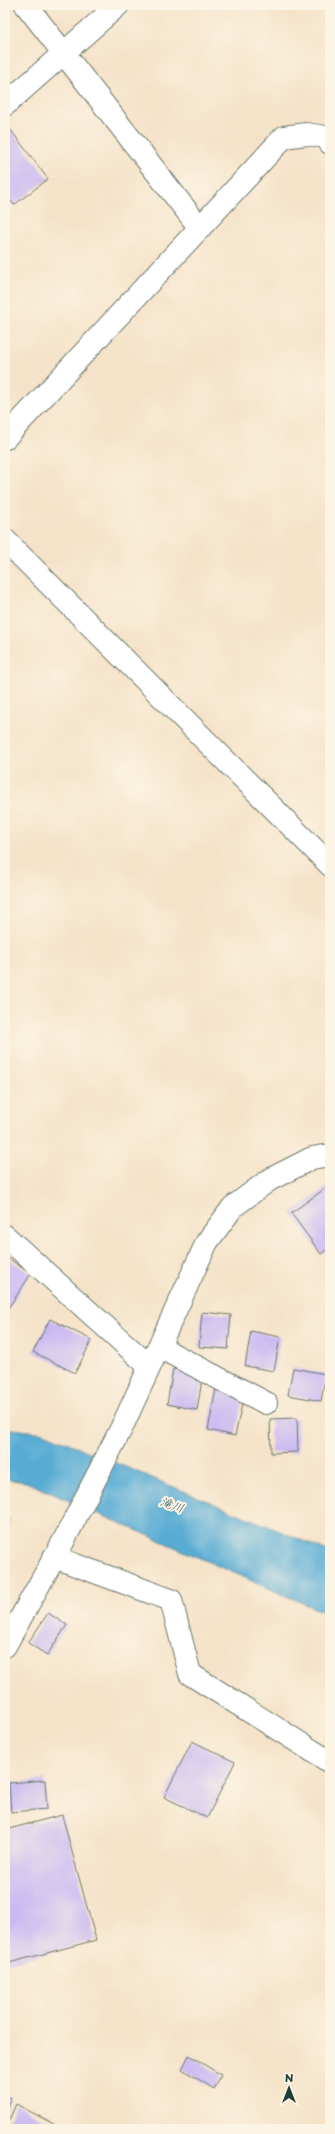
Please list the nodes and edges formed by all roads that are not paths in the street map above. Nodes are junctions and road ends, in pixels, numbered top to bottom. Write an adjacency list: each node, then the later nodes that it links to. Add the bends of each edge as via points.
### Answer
1 (26, 5): 3 (street)
2 (118, 5): 3 (street)
3 (63, 54): 4 (street); 6 (street)
4 (5, 105)
5 (330, 143): 6 (street, via 326,137 306,134 284,137)
6 (200, 228): 7 (street)
7 (5, 438)
8 (5, 540): 9 (street)
9 (330, 865)
10 (330, 1155): 12 (street, via 312,1158 269,1180 232,1208 206,1242)
11 (5, 1236): 13 (street)
12 (159, 1347): 13 (street); 14 (street)
13 (150, 1366): 15 (street, via 121,1429)
14 (266, 1403)
15 (58, 1549): 16 (street); 17 (street, via 171,1600 190,1674)
16 (5, 1646)
17 (330, 1762)

